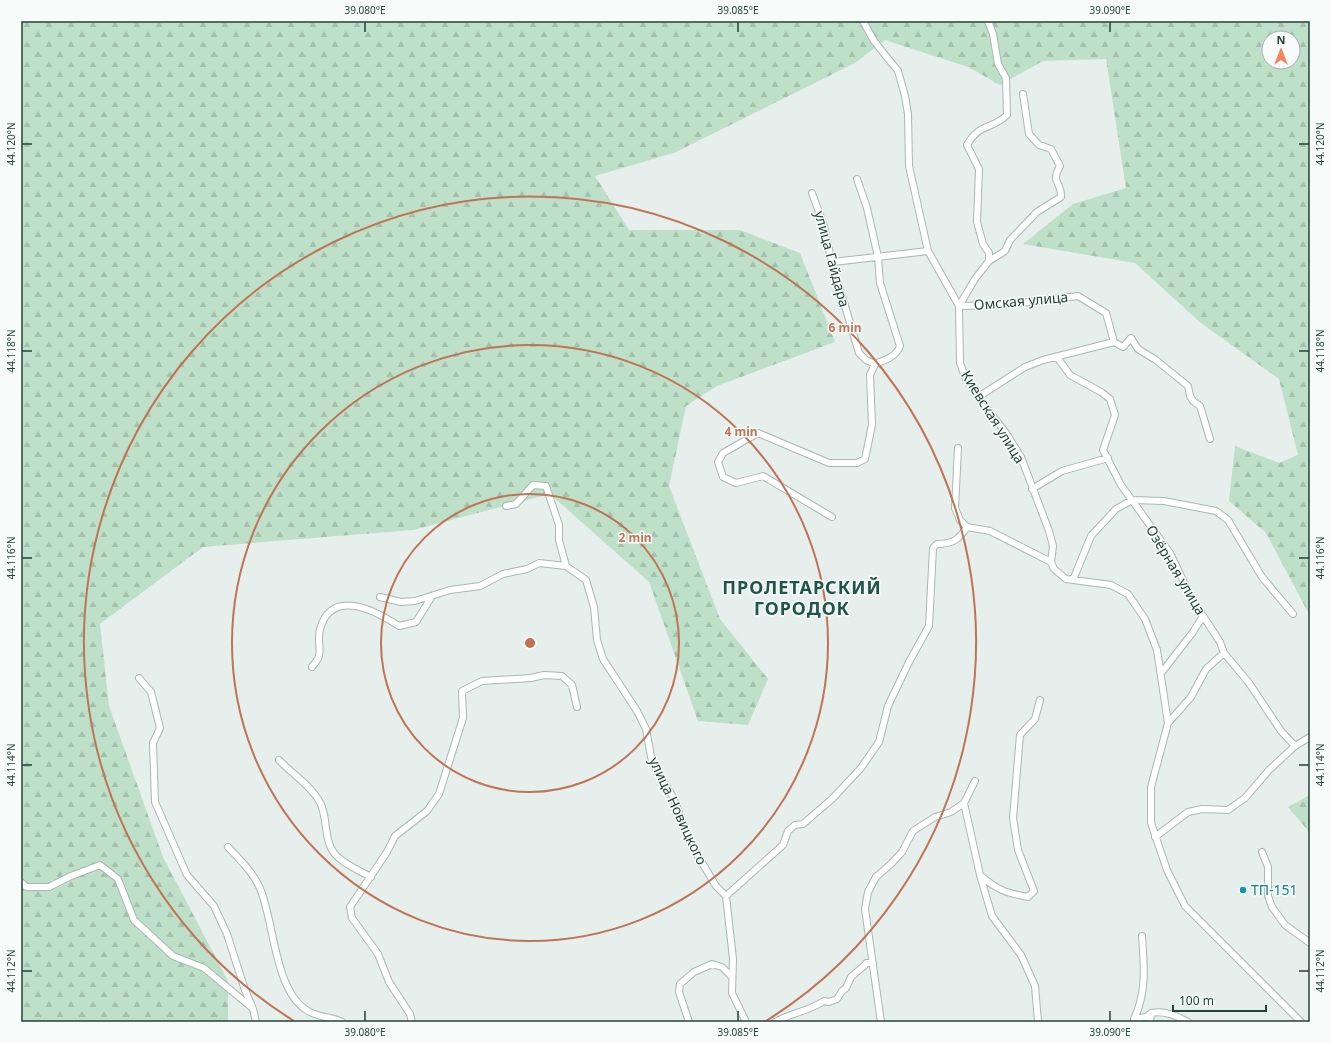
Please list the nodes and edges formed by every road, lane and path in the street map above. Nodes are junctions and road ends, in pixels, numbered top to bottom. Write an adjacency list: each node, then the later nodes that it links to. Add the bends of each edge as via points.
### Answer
1 (863, 21): 6 (street, Киевская улица, via 874,41 898,71 902,83 908,114 909,166)
2 (988, 21): 9 (street, via 998,64 1006,78 1007,115 1001,122 985,126 972,136 967,145 979,169 977,222 982,244 989,253)
3 (1023, 94): 9 (street, via 1029,134 1039,145 1051,149 1060,166 1055,174 1061,197 1037,212 1010,240 1005,251)
4 (858, 179): 7 (street)
5 (812, 192): 8 (street, улица Гайдара)
6 (928, 251): 7 (street); 10 (street, Киевская улица)
7 (878, 257): 8 (street); 13 (street, via 880,282 900,346 898,352 890,358)
8 (833, 262): 13 (street, улица Гайдара, via 835,278 859,353)
9 (989, 262): 10 (street, via 975,278)
10 (959, 306): 11 (street, Омская улица, via 1004,305 1078,296 1106,313); 14 (street, Киевская улица, via 960,363 965,377)
11 (1114, 342): 12 (street); 15 (street, via 1123,347 1131,338 1138,349 1188,386 1190,396 1200,406)
12 (1057, 358): 14 (street, via 1025,367); 17 (street, Озёрная улица, via 1070,375 1110,399 1115,414 1103,450)
13 (875, 364): 21 (street, via 870,375 872,426 865,460 856,463 829,463 758,433 724,453 718,462 724,477 736,483 763,476)
14 (978, 397): 18 (street, Киевская улица, via 1017,451 1026,468)
15 (1210, 439)
16 (958, 448): 22 (street, via 955,508)
17 (1108, 458): 18 (street, via 1062,471); 19 (street, Озёрная улица, via 1121,485)
18 (1032, 489): 23 (street, Киевская улица, via 1049,531 1053,546)
19 (1132, 500): 25 (street, via 1116,509 1091,536); 28 (street, via 1164,501 1216,510 1228,520 1262,577); 29 (street, Озёрная улица, via 1170,553)
20 (506, 506): 24 (street, via 516,504 533,485 546,486 559,525 559,540)
21 (832, 517)
22 (967, 528): 23 (street, via 990,531); 48 (street, via 960,538 949,544 937,544 933,548 929,626 888,706 879,742 861,768 832,799 803,824 795,825 788,831 783,845)
23 (1052, 562): 25 (street, via 1054,569 1066,579)
24 (566, 566): 27 (street, улица Новицкого, via 539,563 526,569 502,574 480,586 450,590); 48 (street, улица Новицкого, via 586,580 594,607 597,640 603,659 637,710 646,730 652,762 673,797 692,846 716,886)
25 (1073, 580): 32 (street, via 1111,585 1128,594 1145,619)
26 (380, 596): 27 (street, улица Новицкого, via 401,602)
27 (432, 596): 31 (street, via 416,622 399,626 378,612 356,605 342,605 329,612 320,628 319,656)
28 (1293, 614)
29 (1203, 616): 30 (street, Озёрная улица); 32 (street)
30 (1224, 653): 36 (street, via 1206,669 1191,697); 38 (street, Озёрная улица, via 1249,682 1281,731)
31 (312, 667)
32 (1162, 672): 36 (street)
33 (139, 678): 53 (street, via 151,692 160,728 153,743 157,808 187,876 214,906)
34 (1040, 700): 45 (street, via 1035,719 1020,735 1013,818 1018,850 1034,891 1028,897 1011,894 995,888)
35 (577, 706): 46 (street, via 572,685 562,676 544,675 482,681 462,691 463,718 439,794 427,811 395,836)
36 (1168, 723): 42 (street, via 1151,787 1151,823)
37 (1310, 737): 38 (street)
38 (1295, 746): 42 (street, via 1269,770 1245,798 1228,810 1202,809 1188,812)
39 (279, 760): 46 (street, via 319,799 325,816 328,843 338,858)
40 (975, 781): 41 (street)
41 (964, 803): 45 (street); 51 (street, via 913,831 902,852 876,876 868,892 865,909)
42 (1155, 837): 66 (street, via 1167,870 1185,906)
43 (228, 847): 57 (street, via 254,876 261,890 278,964 294,999 306,1010)
44 (1262, 852): 50 (street, via 1268,867 1268,896 1272,907 1286,925)
45 (980, 875): 63 (street, via 992,916 1021,956 1035,986)
46 (371, 877): 58 (street, via 350,907 352,918 378,954 389,982 410,1014)
47 (21, 882): 53 (street, via 26,887 49,887 100,865 118,879 134,920 173,956 204,968)
48 (726, 896): 52 (street, via 733,959)
49 (1142, 936): 55 (street, via 1145,978 1140,1007)
50 (1310, 943)
51 (873, 963): 61 (street, via 866,963 854,973 837,999 824,1001 809,1010); 62 (street)
52 (732, 977): 59 (street, via 722,967 712,964 694,972 680,984 679,992); 60 (street, via 732,993)
53 (254, 1009): 56 (street)
54 (1151, 1013): 55 (street); 64 (street); 65 (street, via 1170,1013)
55 (1134, 1021)
56 (256, 1022)
57 (342, 1022)
58 (412, 1022)
59 (689, 1022)
60 (746, 1022)
61 (775, 1022)
62 (881, 1022)
63 (1038, 1022)
64 (1150, 1022)
65 (1188, 1022)
66 (1301, 1022)

